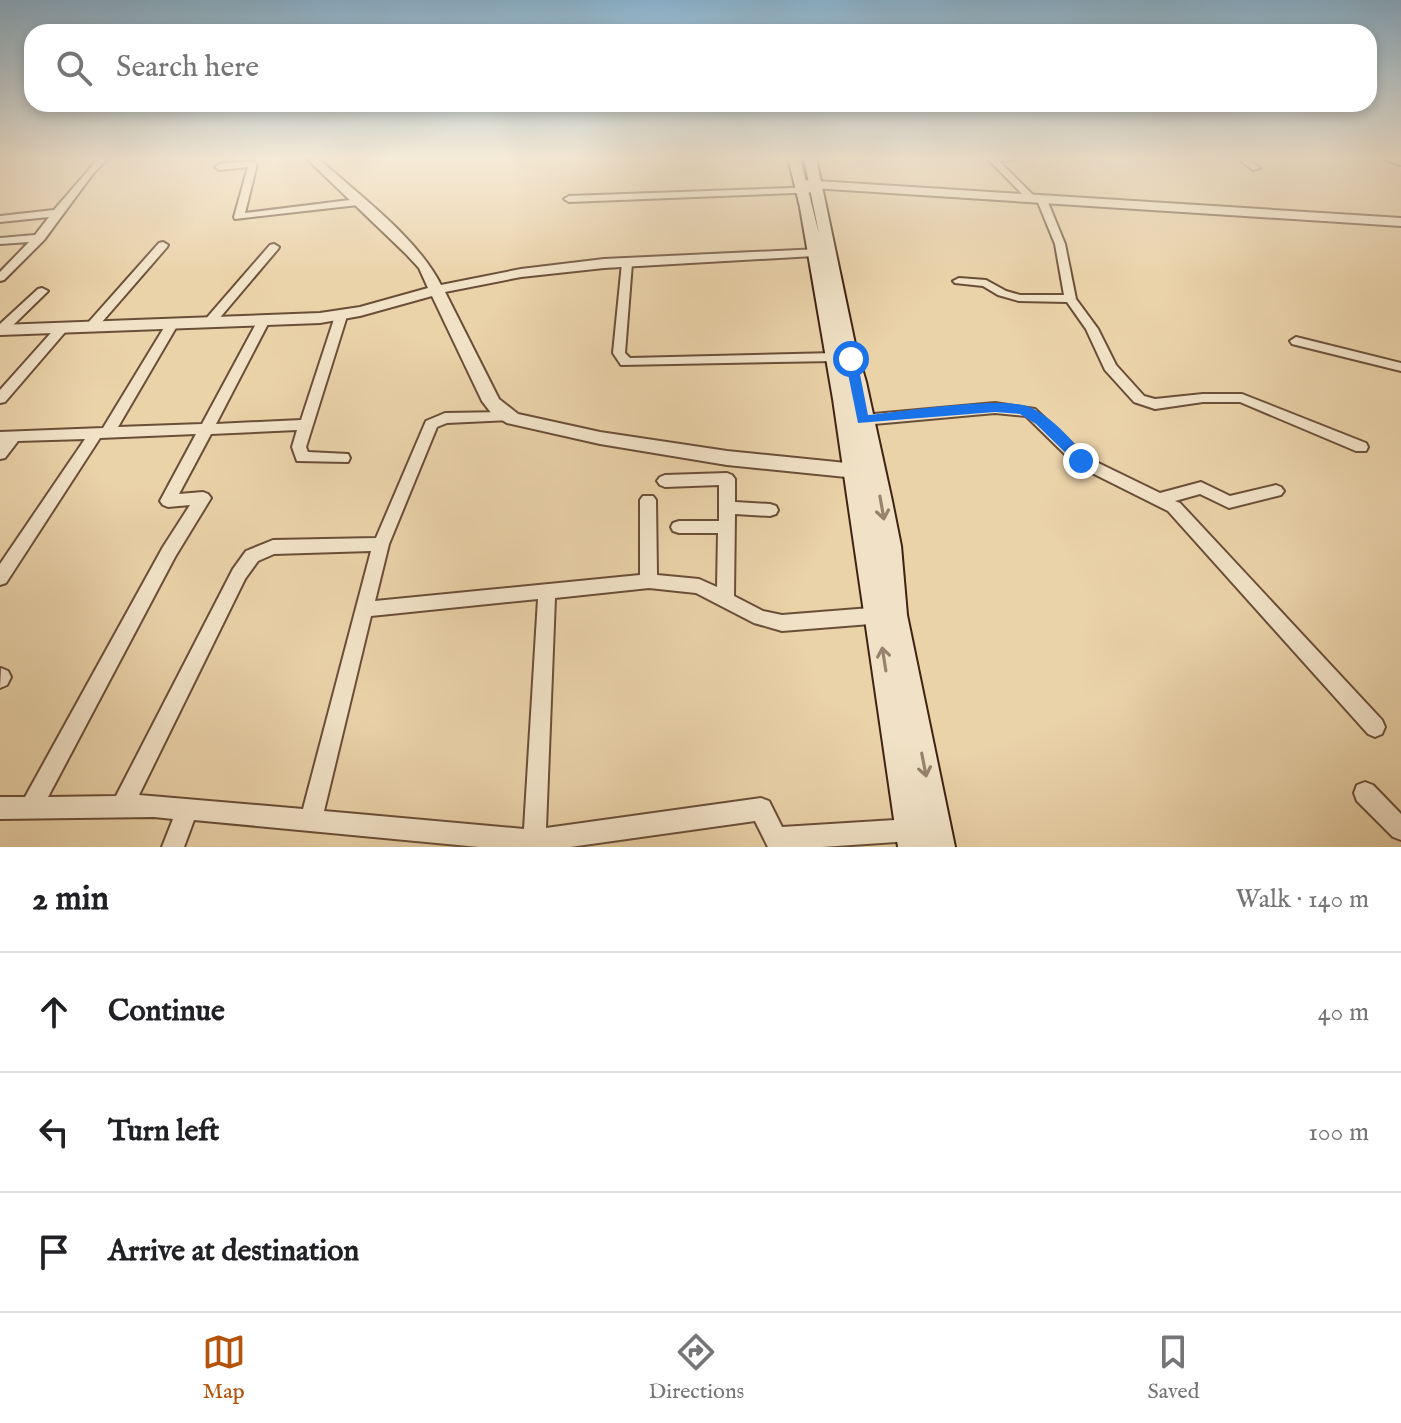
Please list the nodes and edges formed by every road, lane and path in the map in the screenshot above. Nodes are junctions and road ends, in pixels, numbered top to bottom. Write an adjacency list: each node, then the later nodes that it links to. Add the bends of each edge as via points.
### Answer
1 (70, 198): 12 (street)
2 (244, 198): 10 (street, via 239,217)
3 (353, 198): 10 (street)
4 (608, 198): 9 (street)
5 (810, 198): 21 (main road)
6 (812, 198): 40 (main road)
7 (954, 198): 11 (street)
8 (1035, 198): 11 (street)
9 (569, 199)
10 (358, 202): 25 (street, via 410,250)
11 (1040, 202): 13 (street); 27 (street, via 1060,244)
12 (58, 213): 14 (street); 17 (street)
13 (1266, 218): 15 (street); 16 (street)
14 (0, 219)
15 (1401, 222)
16 (1401, 230)
17 (40, 238): 18 (street); 23 (street)
18 (0, 241)
19 (163, 245): 32 (street)
20 (274, 247): 30 (street)
21 (814, 252): 22 (street); 36 (main road)
22 (627, 263): 25 (street); 36 (street, via 619,353 626,362)
23 (0, 278)
24 (959, 281): 27 (street, via 983,282 1019,298)
25 (435, 289): 28 (street); 39 (street, via 491,401)
26 (42, 291): 34 (street)
27 (1070, 299): 45 (street, via 1115,374 1145,402 1242,398)
28 (341, 316): 29 (street); 41 (street)
29 (263, 322): 30 (street); 42 (street)
30 (208, 324): 31 (street)
31 (171, 326): 32 (street); 43 (street)
32 (91, 327): 33 (street)
33 (62, 328): 34 (street); 38 (street)
34 (0, 330)
35 (1296, 341): 37 (street)
36 (835, 357): 48 (main road)
37 (1401, 367)
38 (0, 399)
39 (507, 417): 48 (street, via 665,449); 57 (street, via 445,418 431,424)
40 (863, 420): 48 (main road); 51 (street, via 1022,409 1041,420 1081,461)
41 (306, 425): 42 (street); 47 (street, via 299,447 302,457)
42 (205, 429): 43 (street); 67 (street, via 168,501 203,498)
43 (102, 432): 44 (street); 58 (street)
44 (7, 436): 46 (street)
45 (1361, 447)
46 (0, 454)
47 (343, 458)
48 (865, 472): 63 (main road, via 889,546)
49 (665, 481): 53 (street, via 727,479)
50 (1276, 491): 51 (street, via 1229,502 1201,488)
51 (1159, 499): 64 (street, via 1182,515)
52 (648, 500): 59 (street)
53 (727, 508): 54 (street); 56 (street)
54 (770, 510)
55 (679, 527): 56 (street)
56 (727, 527): 61 (street)
57 (381, 544): 62 (street); 66 (street, via 273,547 246,562)
58 (0, 578)
59 (649, 581): 60 (street); 61 (street, via 690,584)
60 (547, 591): 62 (street); 73 (street)
61 (725, 599): 63 (street, via 782,623)
62 (367, 609): 70 (street)
63 (885, 615): 72 (main road, one-way to 63); 75 (main road, one-way to 75)
64 (1375, 727)
65 (1365, 793): 71 (street)
66 (123, 805): 67 (street); 69 (street)
67 (31, 807): 68 (street)
68 (0, 808)
69 (187, 809): 70 (street); 74 (street)
70 (311, 818): 73 (street)
71 (1401, 829)
72 (913, 838): 73 (street, via 776,839 761,809)
73 (534, 844)
74 (173, 847)
75 (939, 847)

